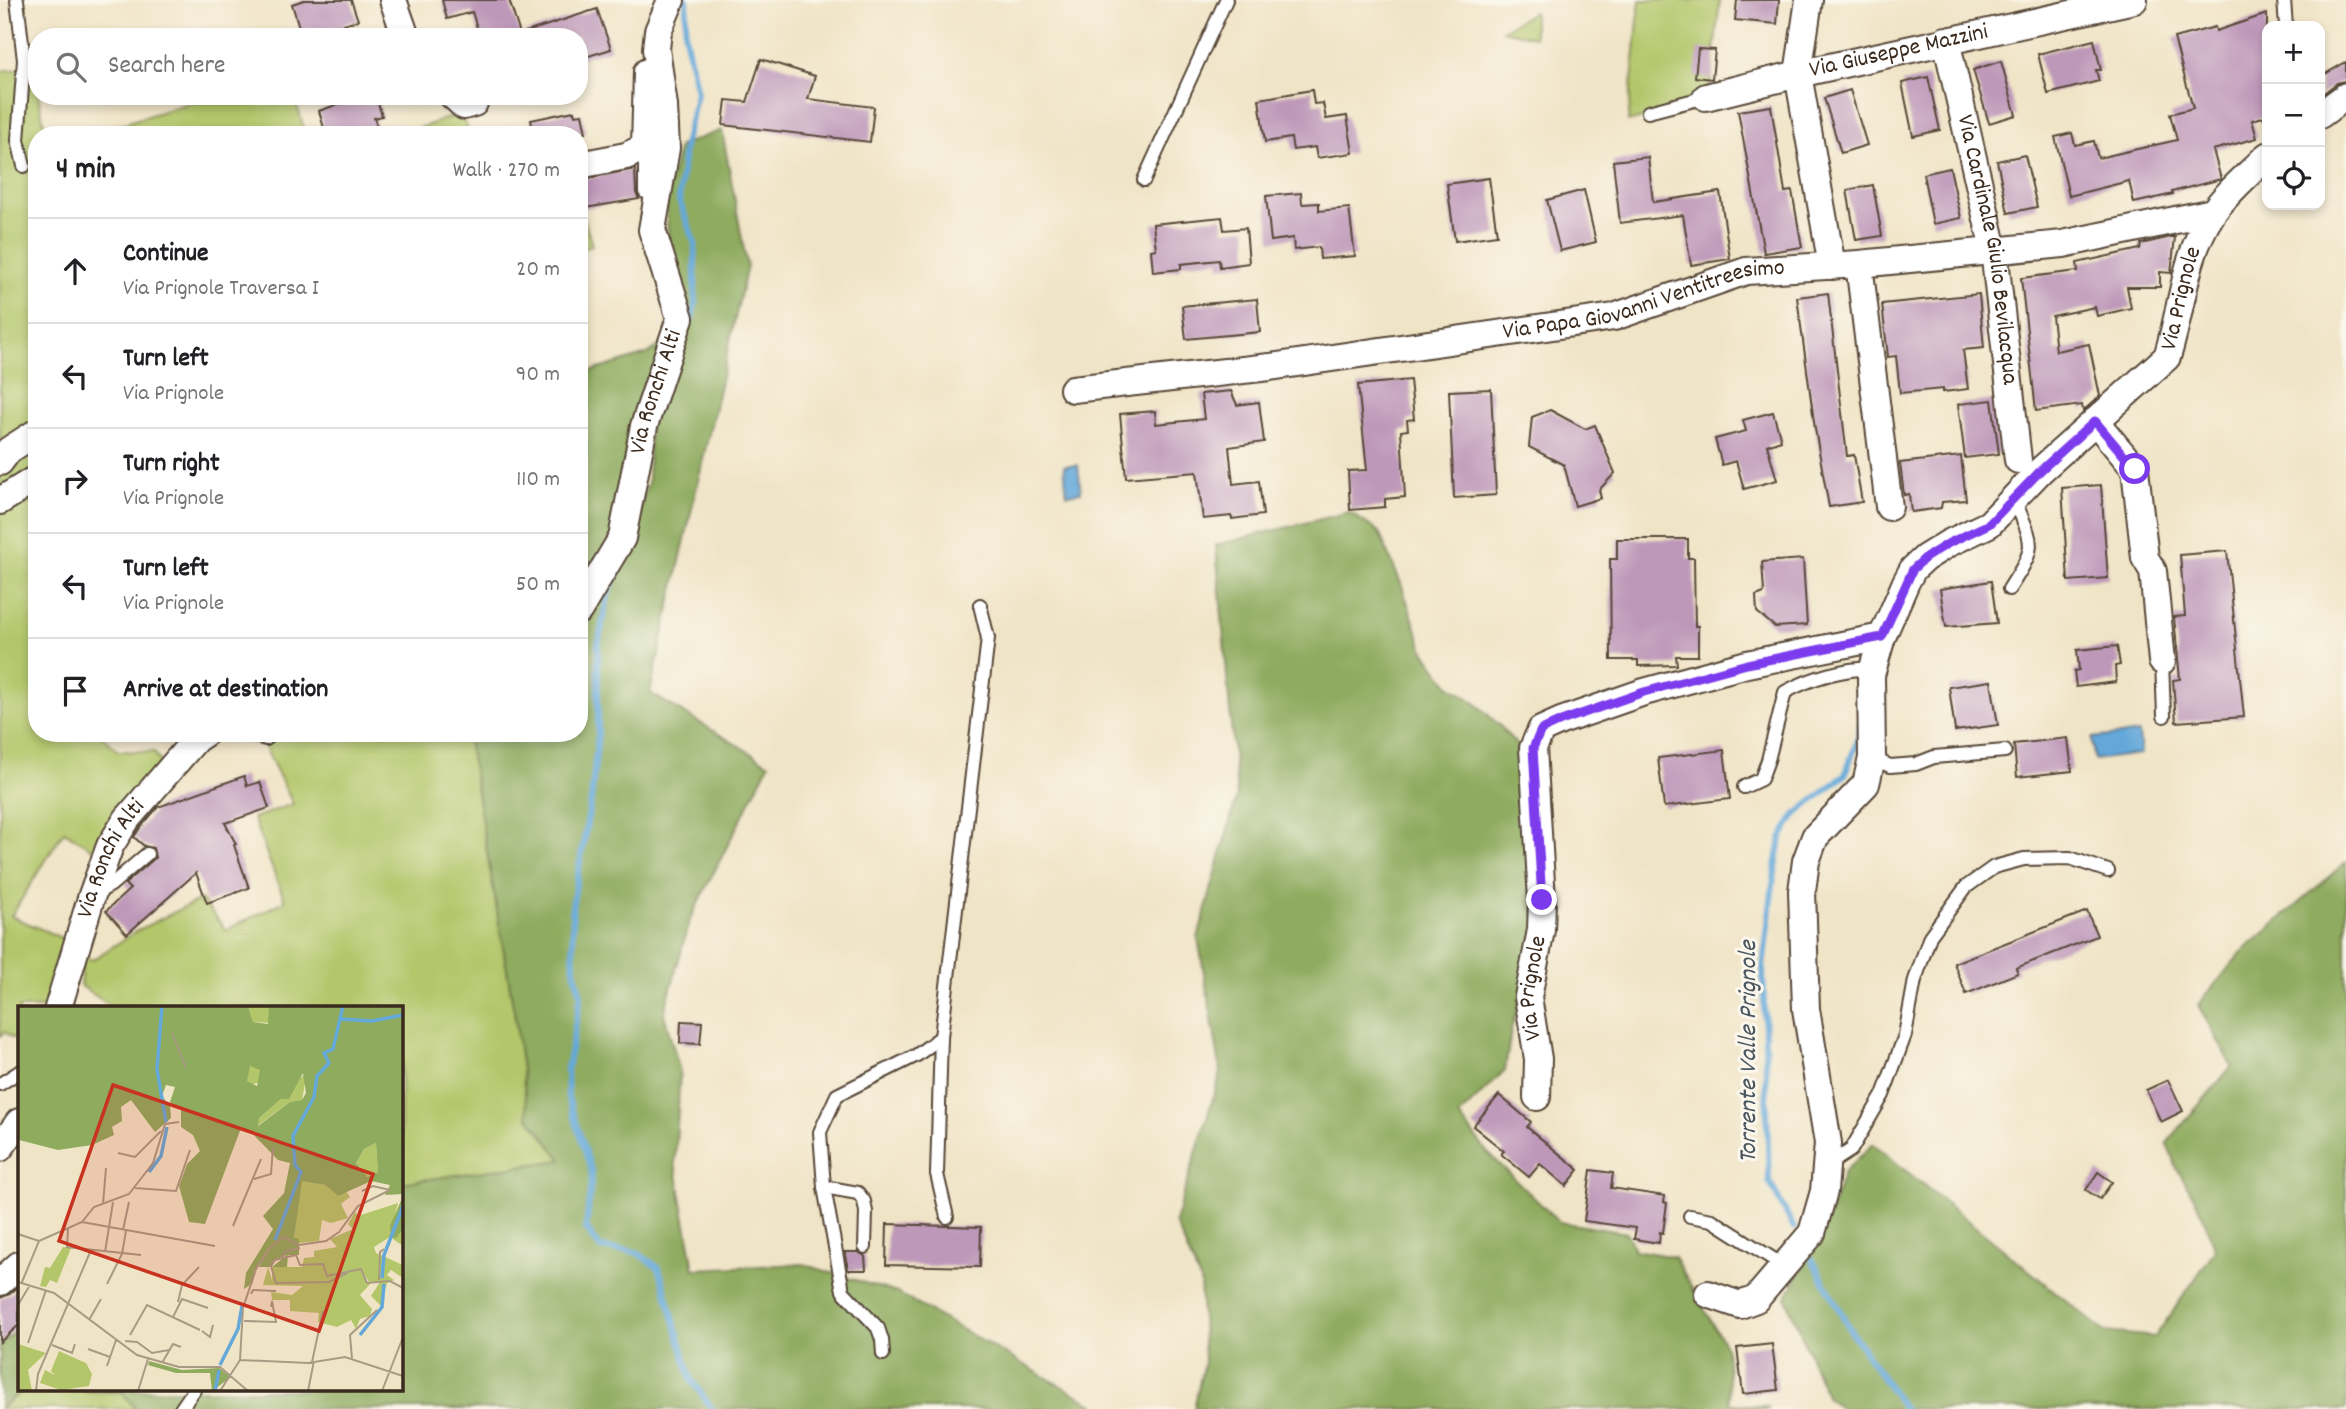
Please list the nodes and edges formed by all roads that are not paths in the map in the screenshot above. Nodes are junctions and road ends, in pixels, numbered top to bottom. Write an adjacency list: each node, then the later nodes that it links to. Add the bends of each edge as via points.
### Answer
1 (17, 0): 21 (lane, via 24,60 18,140)
2 (393, 0): 10 (street)
3 (671, 0): 12 (street, Via Ronchi Alti)
4 (1226, 0): 22 (lane)
5 (1809, 0): 13 (street)
6 (2134, 0): 8 (street, Via Giuseppe Mazzini)
7 (2284, 0): 9 (lane)
8 (2064, 7): 11 (street, Via Giuseppe Mazzini)
9 (2286, 21)
10 (403, 28)
11 (1946, 40): 13 (street, Via Giuseppe Mazzini); 25 (street, Via Cardinale Giulio Bevilacqua)
12 (656, 49): 18 (street, via 647,64); 38 (street, Via Ronchi Alti, via 666,148 652,230 680,318 644,426 622,538)
13 (1798, 74): 15 (street, Via Giuseppe Mazzini); 27 (street)
14 (2346, 96): 16 (street)
15 (1706, 97): 17 (lane)
16 (2325, 111)
17 (1648, 112)
18 (645, 147): 20 (street); 23 (lane)
19 (2262, 161): 24 (street)
20 (588, 163)
21 (24, 166)
22 (1144, 180)
23 (645, 192)
24 (2213, 212): 25 (street, Via Papa Giovanni Ventitreesimo, via 2063,244); 29 (street, Via Prignole, via 2201,234 2167,357)
25 (1994, 250): 26 (street, Via Papa Giovanni Ventitreesimo); 31 (street, Via Cardinale Giulio Bevilacqua)
26 (1859, 264): 27 (street, Via Papa Giovanni Ventitreesimo); 36 (street)
27 (1832, 266): 28 (street, Via Papa Giovanni Ventitreesimo, via 1746,271 1614,317 1270,368)
28 (1073, 389)
29 (2095, 421): 34 (street, Via Prignole); 41 (street, via 2123,443 2135,469 2145,558 2153,571)
30 (28, 438): 32 (street)
31 (2018, 460)
32 (0, 461)
33 (28, 483): 35 (street)
34 (2014, 499): 37 (lane, via 2031,546); 40 (street, Via Prignole, via 1989,524 1949,543 1913,569)
35 (0, 500)
36 (1889, 507)
37 (2009, 589)
38 (588, 595)
39 (980, 605): 52 (lane, via 988,638)
40 (1882, 637): 42 (street, Via Prignole); 55 (street, Via Prignole, via 1747,664 1644,692 1541,730 1533,748 1541,930 1528,997 1538,1059)
41 (2162, 661): 43 (lane)
42 (1873, 668): 46 (street, Via Prignole); 47 (lane, via 1834,673 1785,692 1761,779)
43 (2164, 716)
44 (193, 742): 50 (street, Via Ronchi Alti, via 127,819)
45 (2005, 751): 46 (lane, via 1934,757 1916,764 1890,765)
46 (1872, 758): 58 (street, Via Prignole, via 1866,784 1815,837 1802,891 1806,1009 1828,1143)
47 (1744, 787)
48 (147, 854): 50 (lane, via 111,885)
49 (2108, 871): 58 (lane, via 2070,858 2024,859 1994,867 1966,887 1930,936 1915,980 1905,1035 1882,1095 1851,1150)
50 (88, 893): 51 (street, Via Ronchi Alti)
51 (59, 1006)
52 (941, 1037): 59 (lane, via 917,1055 837,1095 820,1132); 61 (lane, via 937,1174)
53 (18, 1073): 54 (lane)
54 (0, 1084)
55 (1537, 1097)
56 (18, 1123): 57 (street)
57 (0, 1148)
58 (1827, 1166): 64 (street, Via Prignole, via 1812,1233)
59 (824, 1187): 62 (lane, via 858,1193 864,1201); 67 (lane, via 843,1291 878,1328)
60 (1690, 1216): 64 (lane, via 1712,1220)
61 (947, 1217)
62 (865, 1247)
63 (18, 1266): 65 (street)
64 (1784, 1266): 66 (street, Via Prignole, via 1756,1299 1740,1305)
65 (0, 1282)
66 (1708, 1294)
67 (883, 1354)
68 (193, 1392): 69 (lane)
69 (181, 1409)

